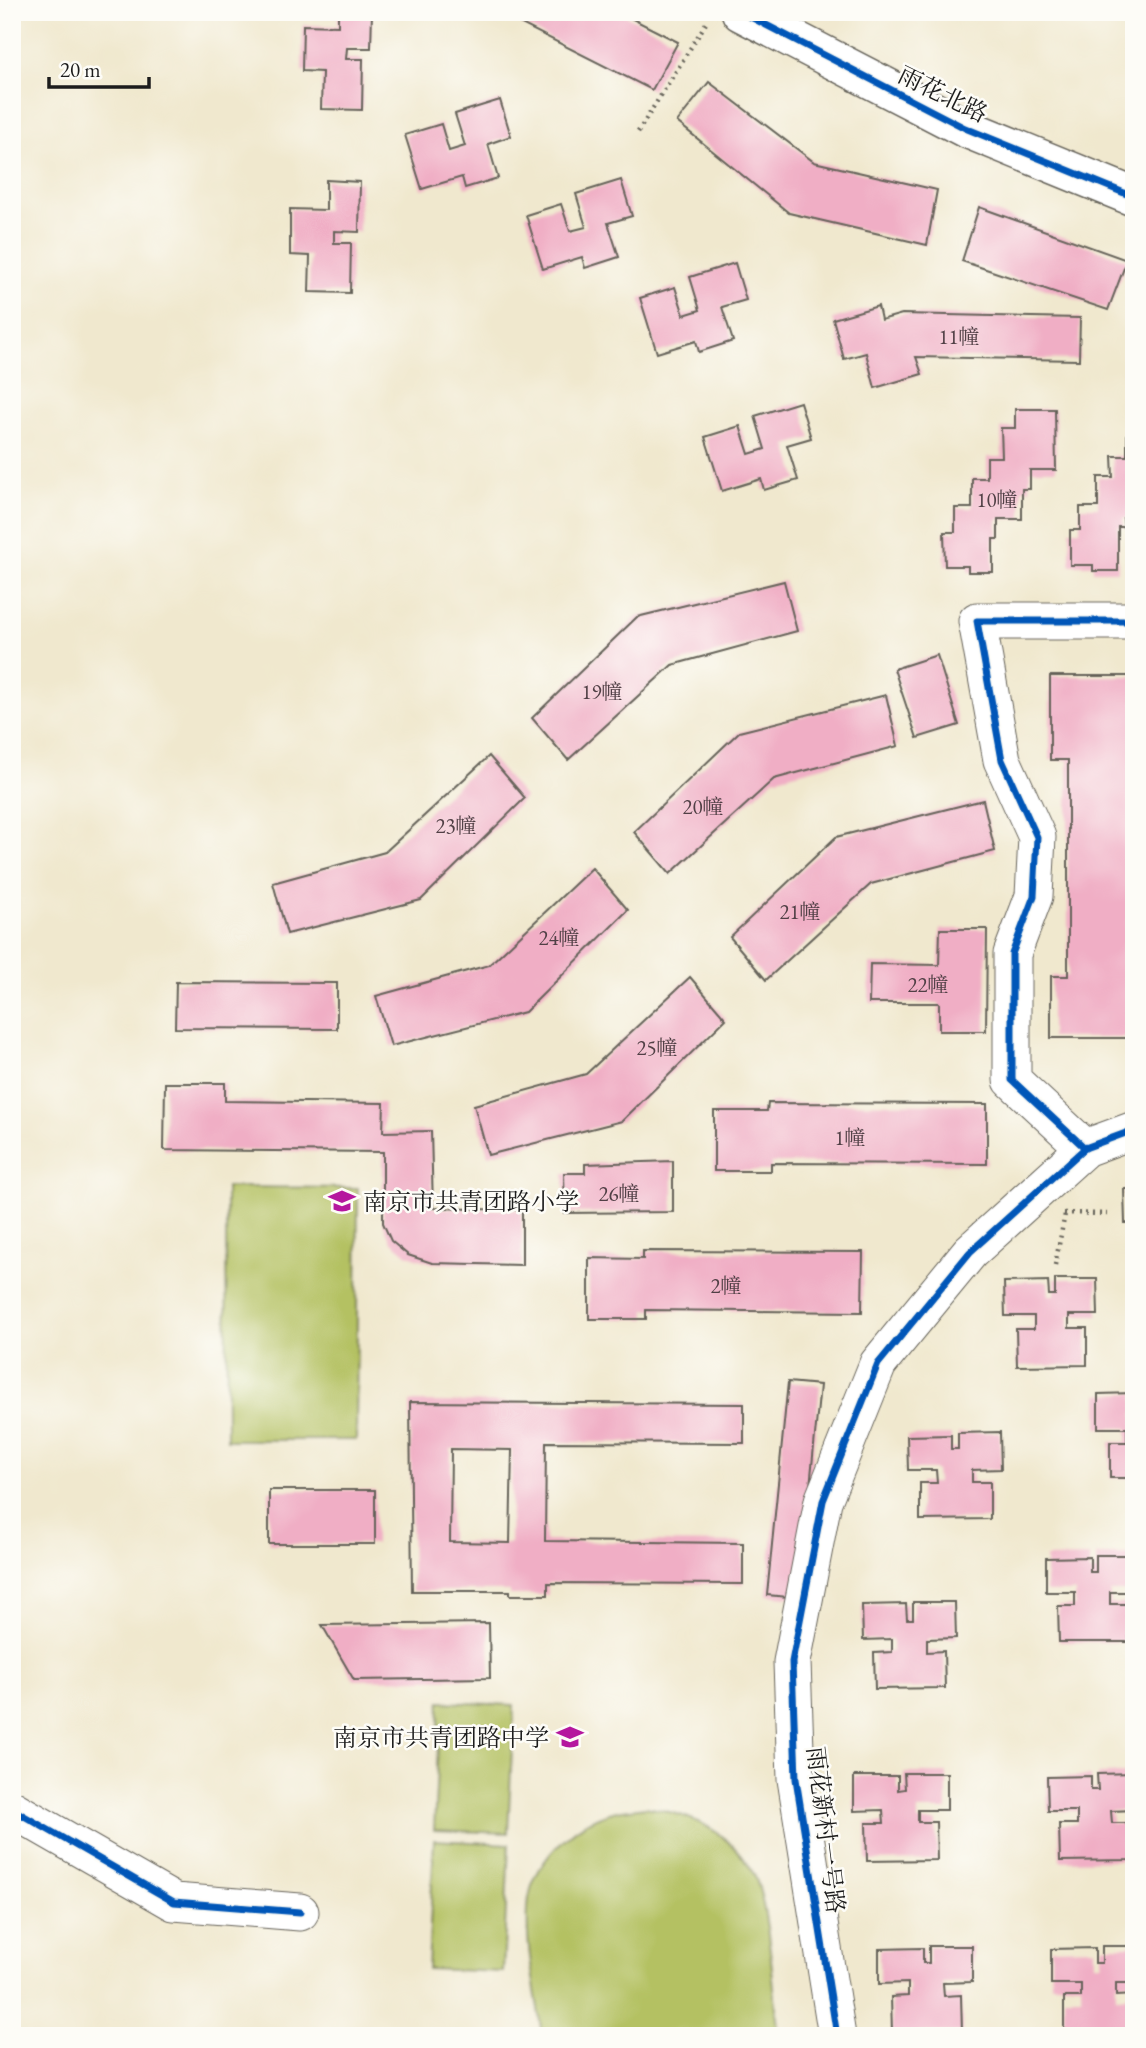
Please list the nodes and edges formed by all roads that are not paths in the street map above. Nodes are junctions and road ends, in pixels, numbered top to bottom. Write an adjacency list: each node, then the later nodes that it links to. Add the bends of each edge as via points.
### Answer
1 (741, 12): 2 (street, 雨花北路, via 965,128)
2 (1134, 197)
3 (1134, 621): 5 (street, via 977,621 1002,760 1037,837 1034,896 1012,954 1012,1080)
4 (1134, 1130): 5 (street, 雨花新村一号路)
5 (1085, 1147): 8 (street, 雨花新村一号路, via 970,1252 878,1364 823,1501 792,1661 796,1779)
6 (12, 1809): 7 (street, via 174,1902)
7 (300, 1912)
8 (837, 2036)

